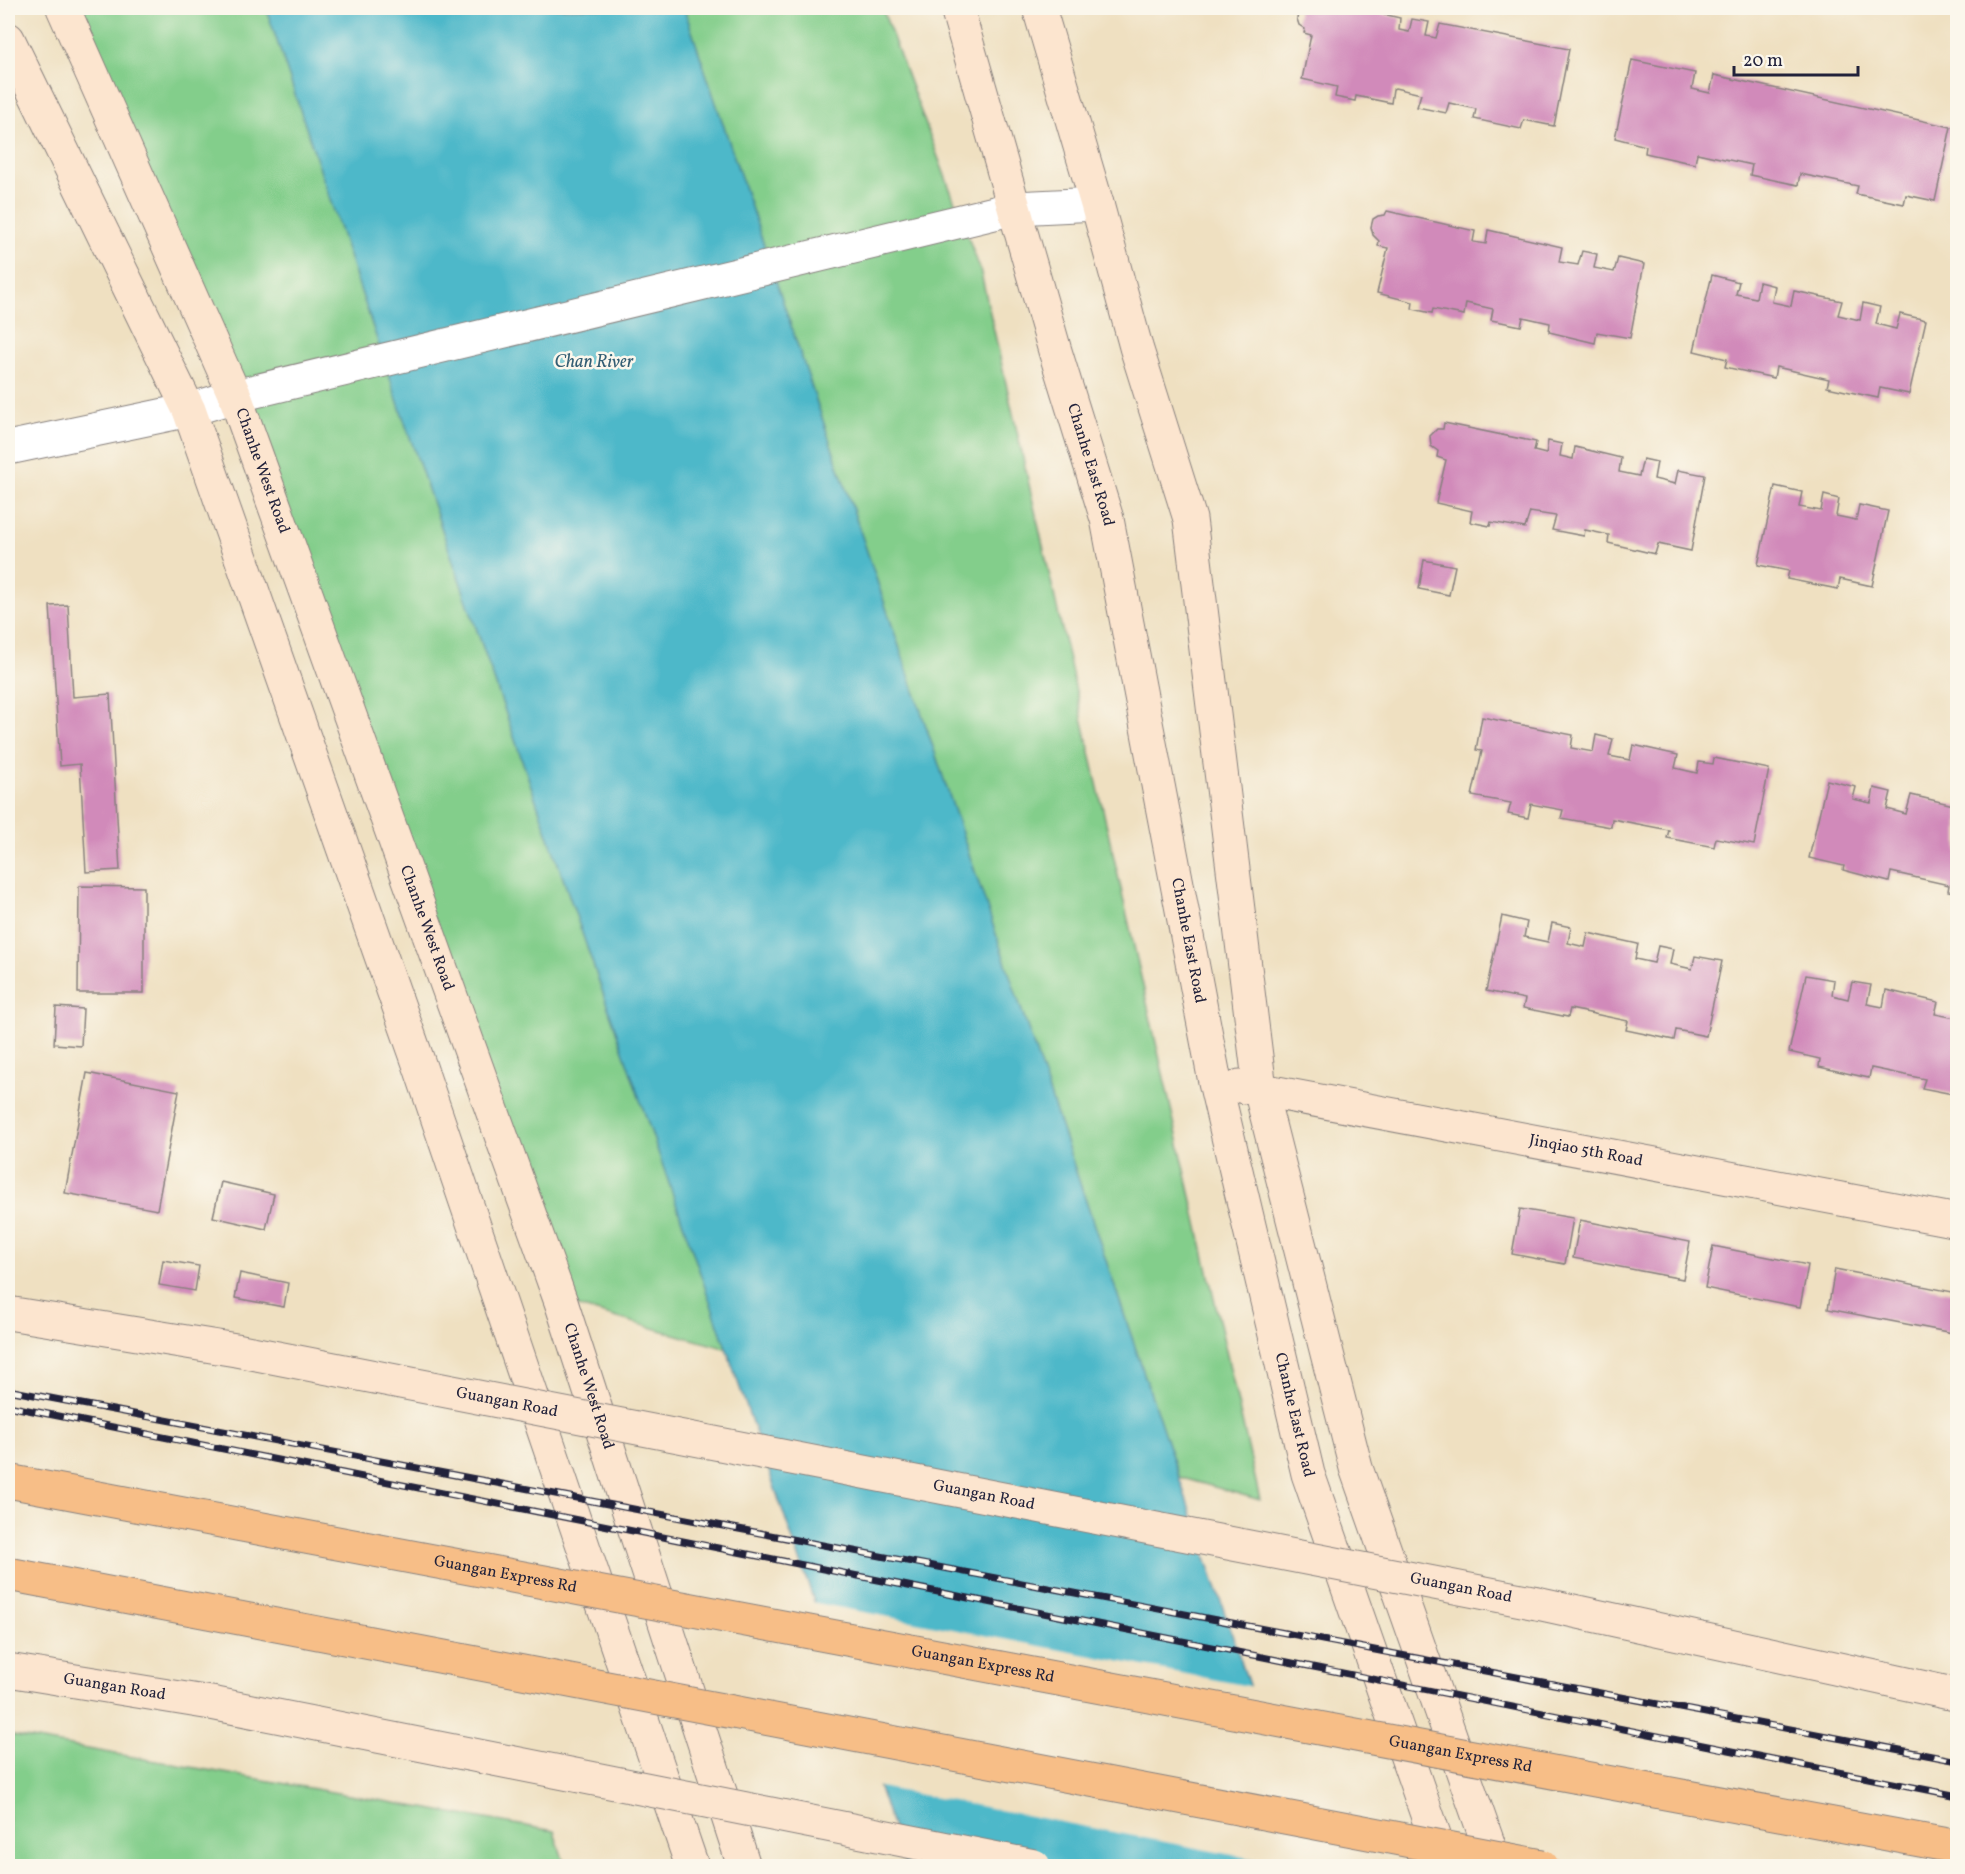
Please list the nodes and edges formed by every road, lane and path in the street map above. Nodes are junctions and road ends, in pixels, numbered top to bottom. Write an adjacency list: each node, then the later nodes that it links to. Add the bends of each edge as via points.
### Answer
1 (63, 8): 7 (main road, Chanhe West Road)
2 (957, 8): 6 (main road, Chanhe East Road)
3 (1040, 8): 5 (main road)
4 (8, 39): 8 (main road)
5 (1097, 204): 6 (street); 11 (main road, via 1136,347 1190,519)
6 (1015, 208): 7 (street); 10 (main road, Chanhe East Road, via 1054,351 1107,519)
7 (235, 396): 8 (street); 20 (main road, Chanhe West Road, via 561,1302)
8 (189, 410): 9 (street); 19 (main road, via 418,1061)
9 (8, 448)
10 (1215, 1082): 11 (main road, Jinqiao 5th Road); 22 (main road, Chanhe East Road, via 1308,1474)
11 (1260, 1089): 12 (main road, Jinqiao 5th Road); 23 (main road, via 1356,1468)
12 (1958, 1221)
13 (8, 1313): 17 (main road, Guangan Road, bridge, via 236,1350 1538,1603)
14 (8, 1481): 18 (highway, Guangan Express Rd, bridge)
15 (8, 1574): 24 (highway, bridge)
16 (8, 1670): 21 (main road, Guangan Road, bridge, via 211,1703)
17 (1958, 1695)
18 (1958, 1847)
19 (692, 1866)
20 (744, 1866)
21 (1034, 1866)
22 (1445, 1866)
23 (1496, 1866)
24 (1542, 1866)

